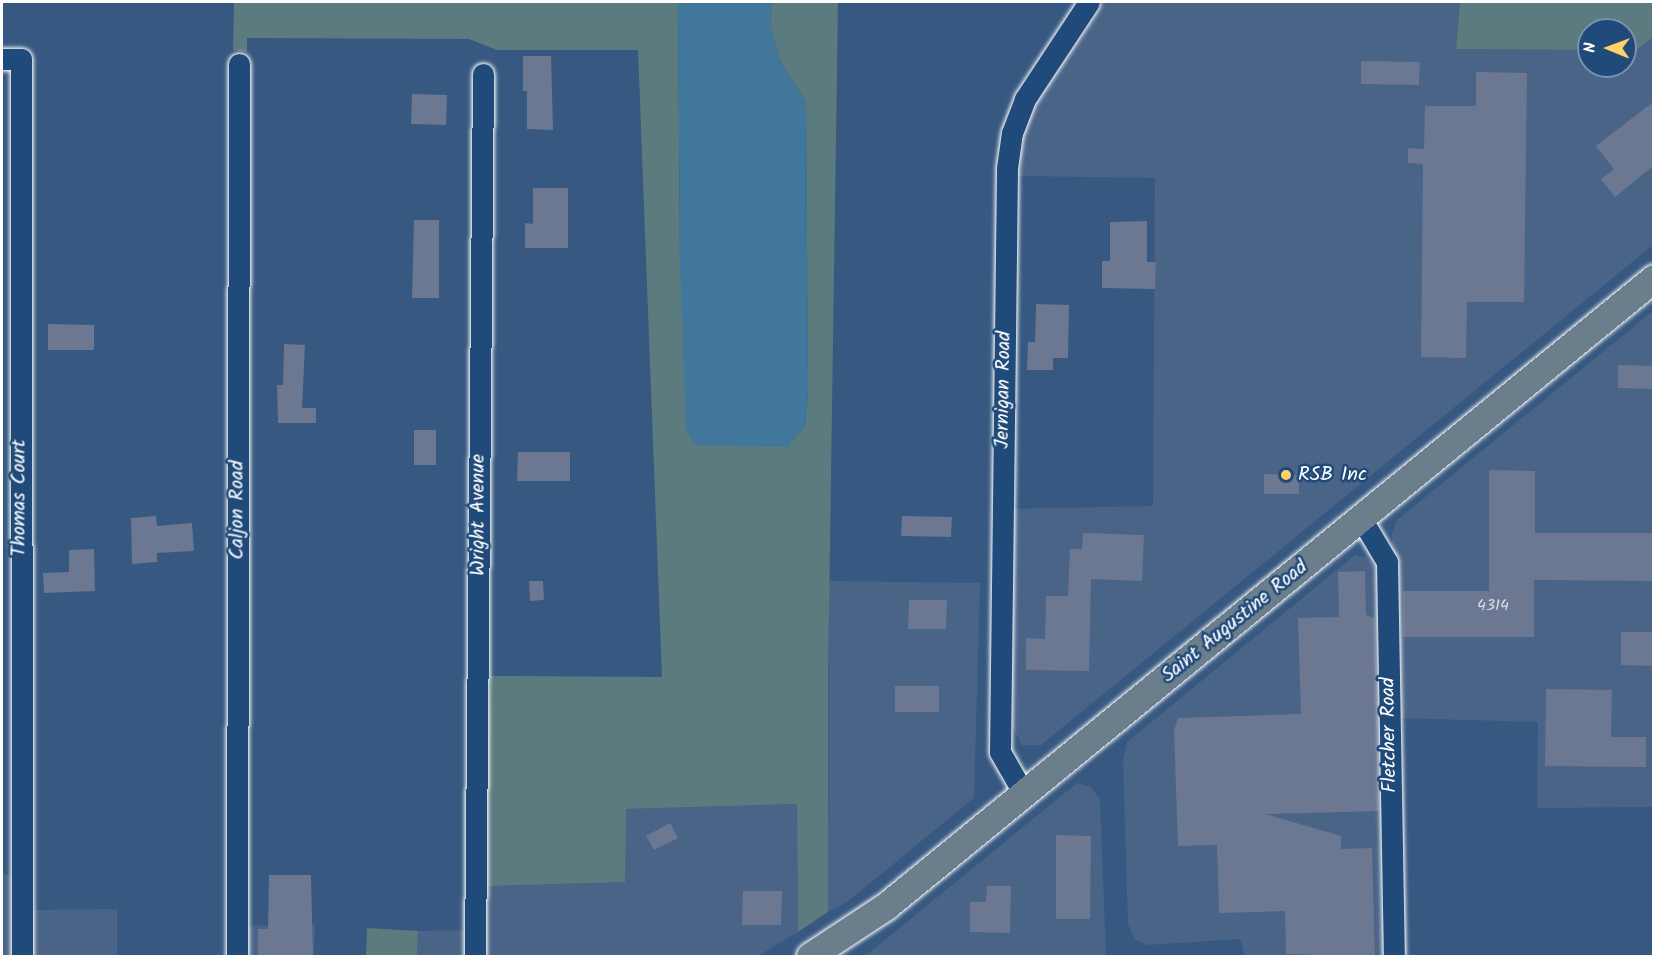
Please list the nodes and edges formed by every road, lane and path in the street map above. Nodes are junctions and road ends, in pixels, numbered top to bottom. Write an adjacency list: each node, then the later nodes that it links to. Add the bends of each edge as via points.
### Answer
1 (1089, 2): 7 (street, Jernigan Road, via 1025,99 1012,133 1007,168 999,740 1000,752)
2 (2, 59): 8 (street, Thomas Court, via 21,59)
3 (239, 64): 9 (street, Caljon Road)
4 (483, 74): 10 (street, Wright Avenue)
5 (1653, 278): 6 (main road, Saint Augustine Road)
6 (1362, 520): 7 (main road, Saint Augustine Road); 12 (street, Fletcher Road, via 1387,562)
7 (1024, 794): 11 (main road, Saint Augustine Road, via 886,906)
8 (22, 957)
9 (237, 957)
10 (475, 957)
11 (810, 957)
12 (1394, 957)

